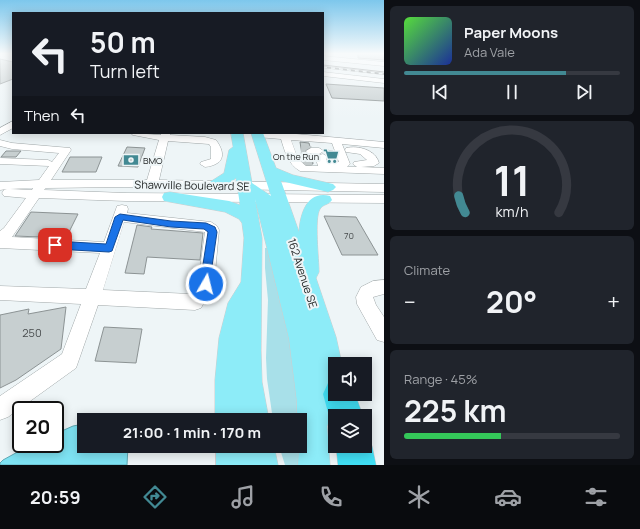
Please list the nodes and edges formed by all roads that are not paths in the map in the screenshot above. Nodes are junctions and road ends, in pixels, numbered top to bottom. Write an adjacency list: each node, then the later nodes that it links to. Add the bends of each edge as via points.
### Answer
1 (330, 75): 3 (street)
2 (324, 77): 3 (street)
3 (365, 78): 4 (street)
4 (384, 81)
5 (12, 125): 6 (street)
6 (0, 132)
7 (146, 134): 11 (street)
8 (257, 134): 25 (main road, 162 Avenue SE)
9 (260, 134): 17 (street)
10 (238, 135): 28 (main road, via 230,175); 33 (main road, 162 Avenue SE)
11 (165, 136): 23 (street, via 213,142 216,146 216,160); 27 (street)
12 (0, 143): 15 (street)
13 (344, 144): 14 (street); 17 (street); 17 (street); 17 (street, via 341,156 345,164 341,166); 18 (street); 24 (street)
14 (384, 145)
15 (37, 148): 16 (street); 20 (street)
16 (62, 150): 22 (street); 31 (street)
17 (309, 151): 24 (street)
18 (363, 151): 21 (street, via 364,147 376,150); 24 (street, via 372,157 374,163)
19 (0, 161): 20 (street)
20 (25, 162): 22 (street)
21 (384, 162)
22 (48, 163): 31 (street)
23 (205, 164)
24 (357, 167): 26 (street)
25 (269, 170): 33 (main road, 162 Avenue SE); 34 (main road)
26 (384, 171)
27 (152, 184): 28 (street, Shawville Boulevard SE); 31 (street, Shawville Boulevard SE)
28 (215, 185): 33 (street, Shawville Boulevard SE)
29 (0, 186): 31 (street, Shawville Boulevard SE)
30 (384, 188): 34 (street, Shawville Boulevard SE)
31 (34, 189): 32 (street, Shawville Boulevard SE); 35 (street, Shawville Boulevard SE); 40 (street); 41 (street, via 9,232)
32 (0, 193)
33 (262, 193): 34 (street, Shawville Boulevard SE); 36 (street, Shawville Boulevard SE); 39 (main road, 162 Avenue SE); 45 (main road, 162 Avenue SE); 59 (main road, via 301,339 311,403)
34 (326, 193): 37 (street, Shawville Boulevard SE); 45 (main road, via 313,206 310,213)
35 (126, 197): 36 (street, Shawville Boulevard SE); 38 (street)
36 (170, 197): 39 (main road, via 229,207 245,215)
37 (384, 199)
38 (120, 217): 42 (street); 47 (street, via 210,228 213,232 210,257 201,264 195,302)
39 (252, 224): 43 (main road, 162 Avenue SE, via 254,252)
40 (0, 229)
41 (0, 240): 42 (street)
42 (109, 248): 47 (street)
43 (251, 282): 51 (main road, via 239,303 231,338 228,380); 52 (main road, 162 Avenue SE, via 248,351)
44 (384, 287): 48 (street, via 369,289 364,297)
45 (310, 293): 49 (main road, 162 Avenue SE)
46 (0, 294): 47 (street)
47 (92, 297): 50 (street, via 69,361)
48 (384, 333)
49 (329, 357)
50 (0, 409)
51 (230, 413)
52 (253, 413)
53 (231, 453): 57 (main road)
54 (260, 453): 58 (main road)
55 (340, 453): 60 (main road)
56 (355, 453): 61 (highway)
57 (232, 465)
58 (262, 465)
59 (314, 465)
60 (341, 465)
61 (357, 465)

